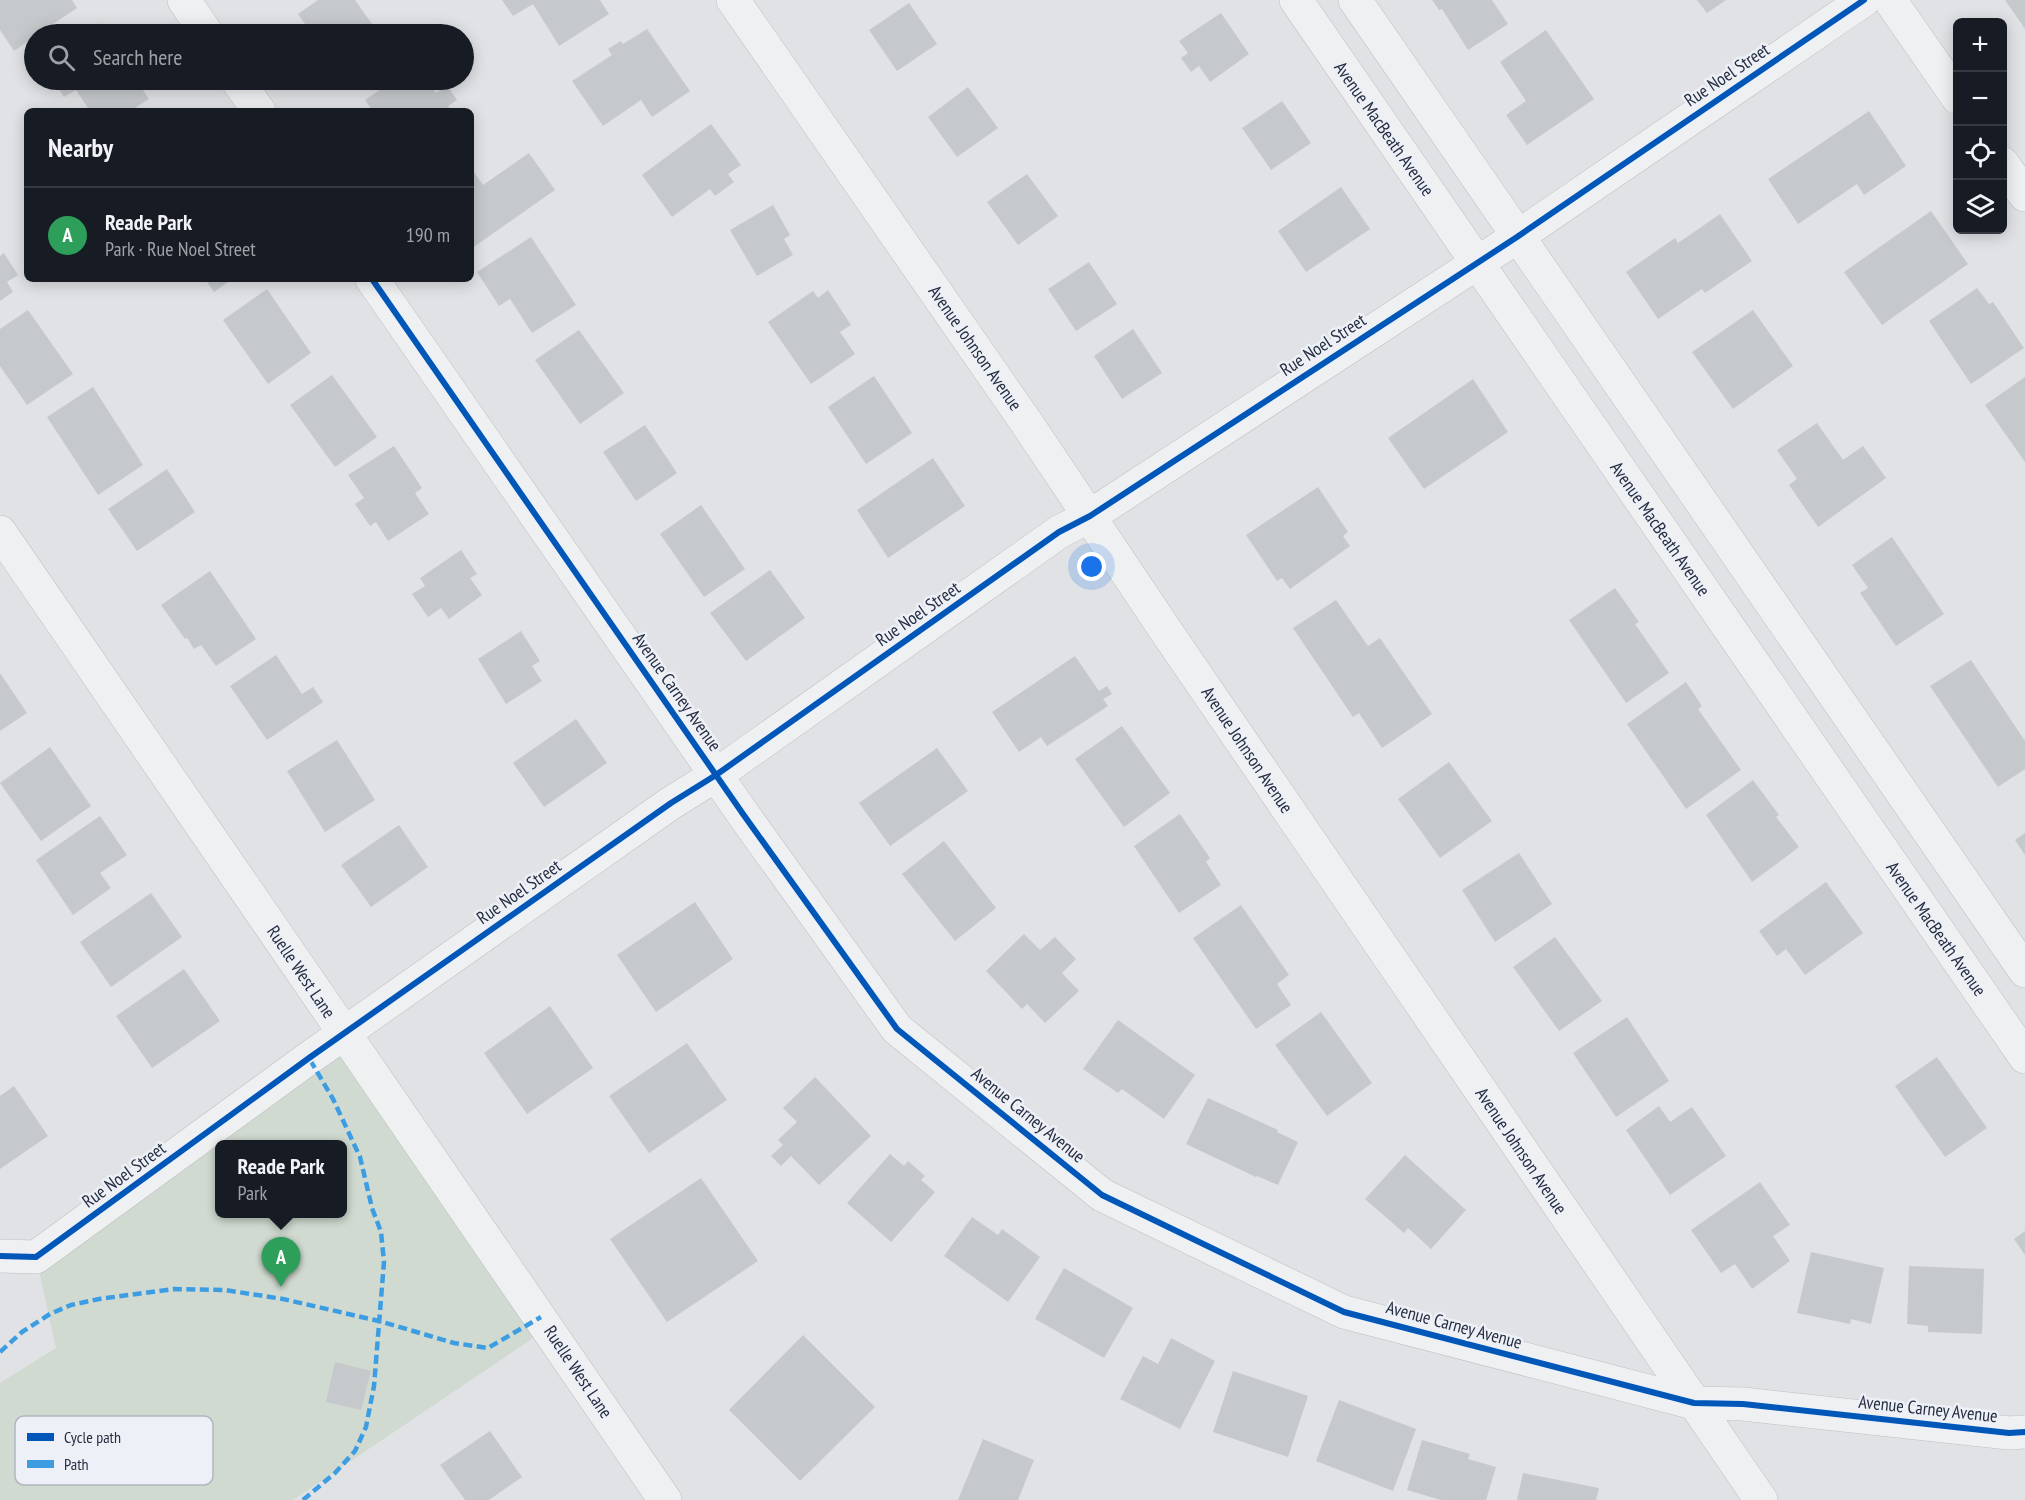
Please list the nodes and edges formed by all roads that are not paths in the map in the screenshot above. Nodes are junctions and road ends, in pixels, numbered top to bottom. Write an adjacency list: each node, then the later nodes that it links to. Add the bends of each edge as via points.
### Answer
1 (184, 0): 7 (street)
2 (733, 0): 16 (street, Avenue Johnson Avenue)
3 (1296, 0): 14 (street, Avenue MacBeath Avenue)
4 (1355, 0): 13 (street)
5 (1864, 0): 13 (street, Rue Noel Street)
6 (1890, 0): 9 (street)
7 (200, 24)
8 (244, 90): 10 (street)
9 (1953, 91)
10 (257, 108)
11 (2007, 170): 12 (street)
12 (2025, 195)
13 (1517, 237): 14 (street, Rue Noel Street); 19 (street)
14 (1477, 263): 16 (street, Rue Noel Street); 21 (street, Avenue MacBeath Avenue)
15 (374, 282): 18 (street, Avenue Carney Avenue)
16 (1090, 516): 18 (street, Rue Noel Street, via 1059,532); 23 (street, Avenue Johnson Avenue)
17 (0, 532): 20 (street, Ruelle West Lane)
18 (716, 774): 20 (street, Rue Noel Street); 23 (street, Avenue Carney Avenue, via 897,1029 1102,1195 1344,1312)
19 (2025, 971)
20 (343, 1034): 22 (street, Rue Noel Street, via 36,1257); 25 (street, Ruelle West Lane)
21 (2025, 1057)
22 (0, 1256)
23 (1694, 1403): 24 (street, Avenue Carney Avenue, via 1743,1404); 26 (street, Avenue Johnson Avenue)
24 (2025, 1432)
25 (666, 1500)
26 (1761, 1500)

